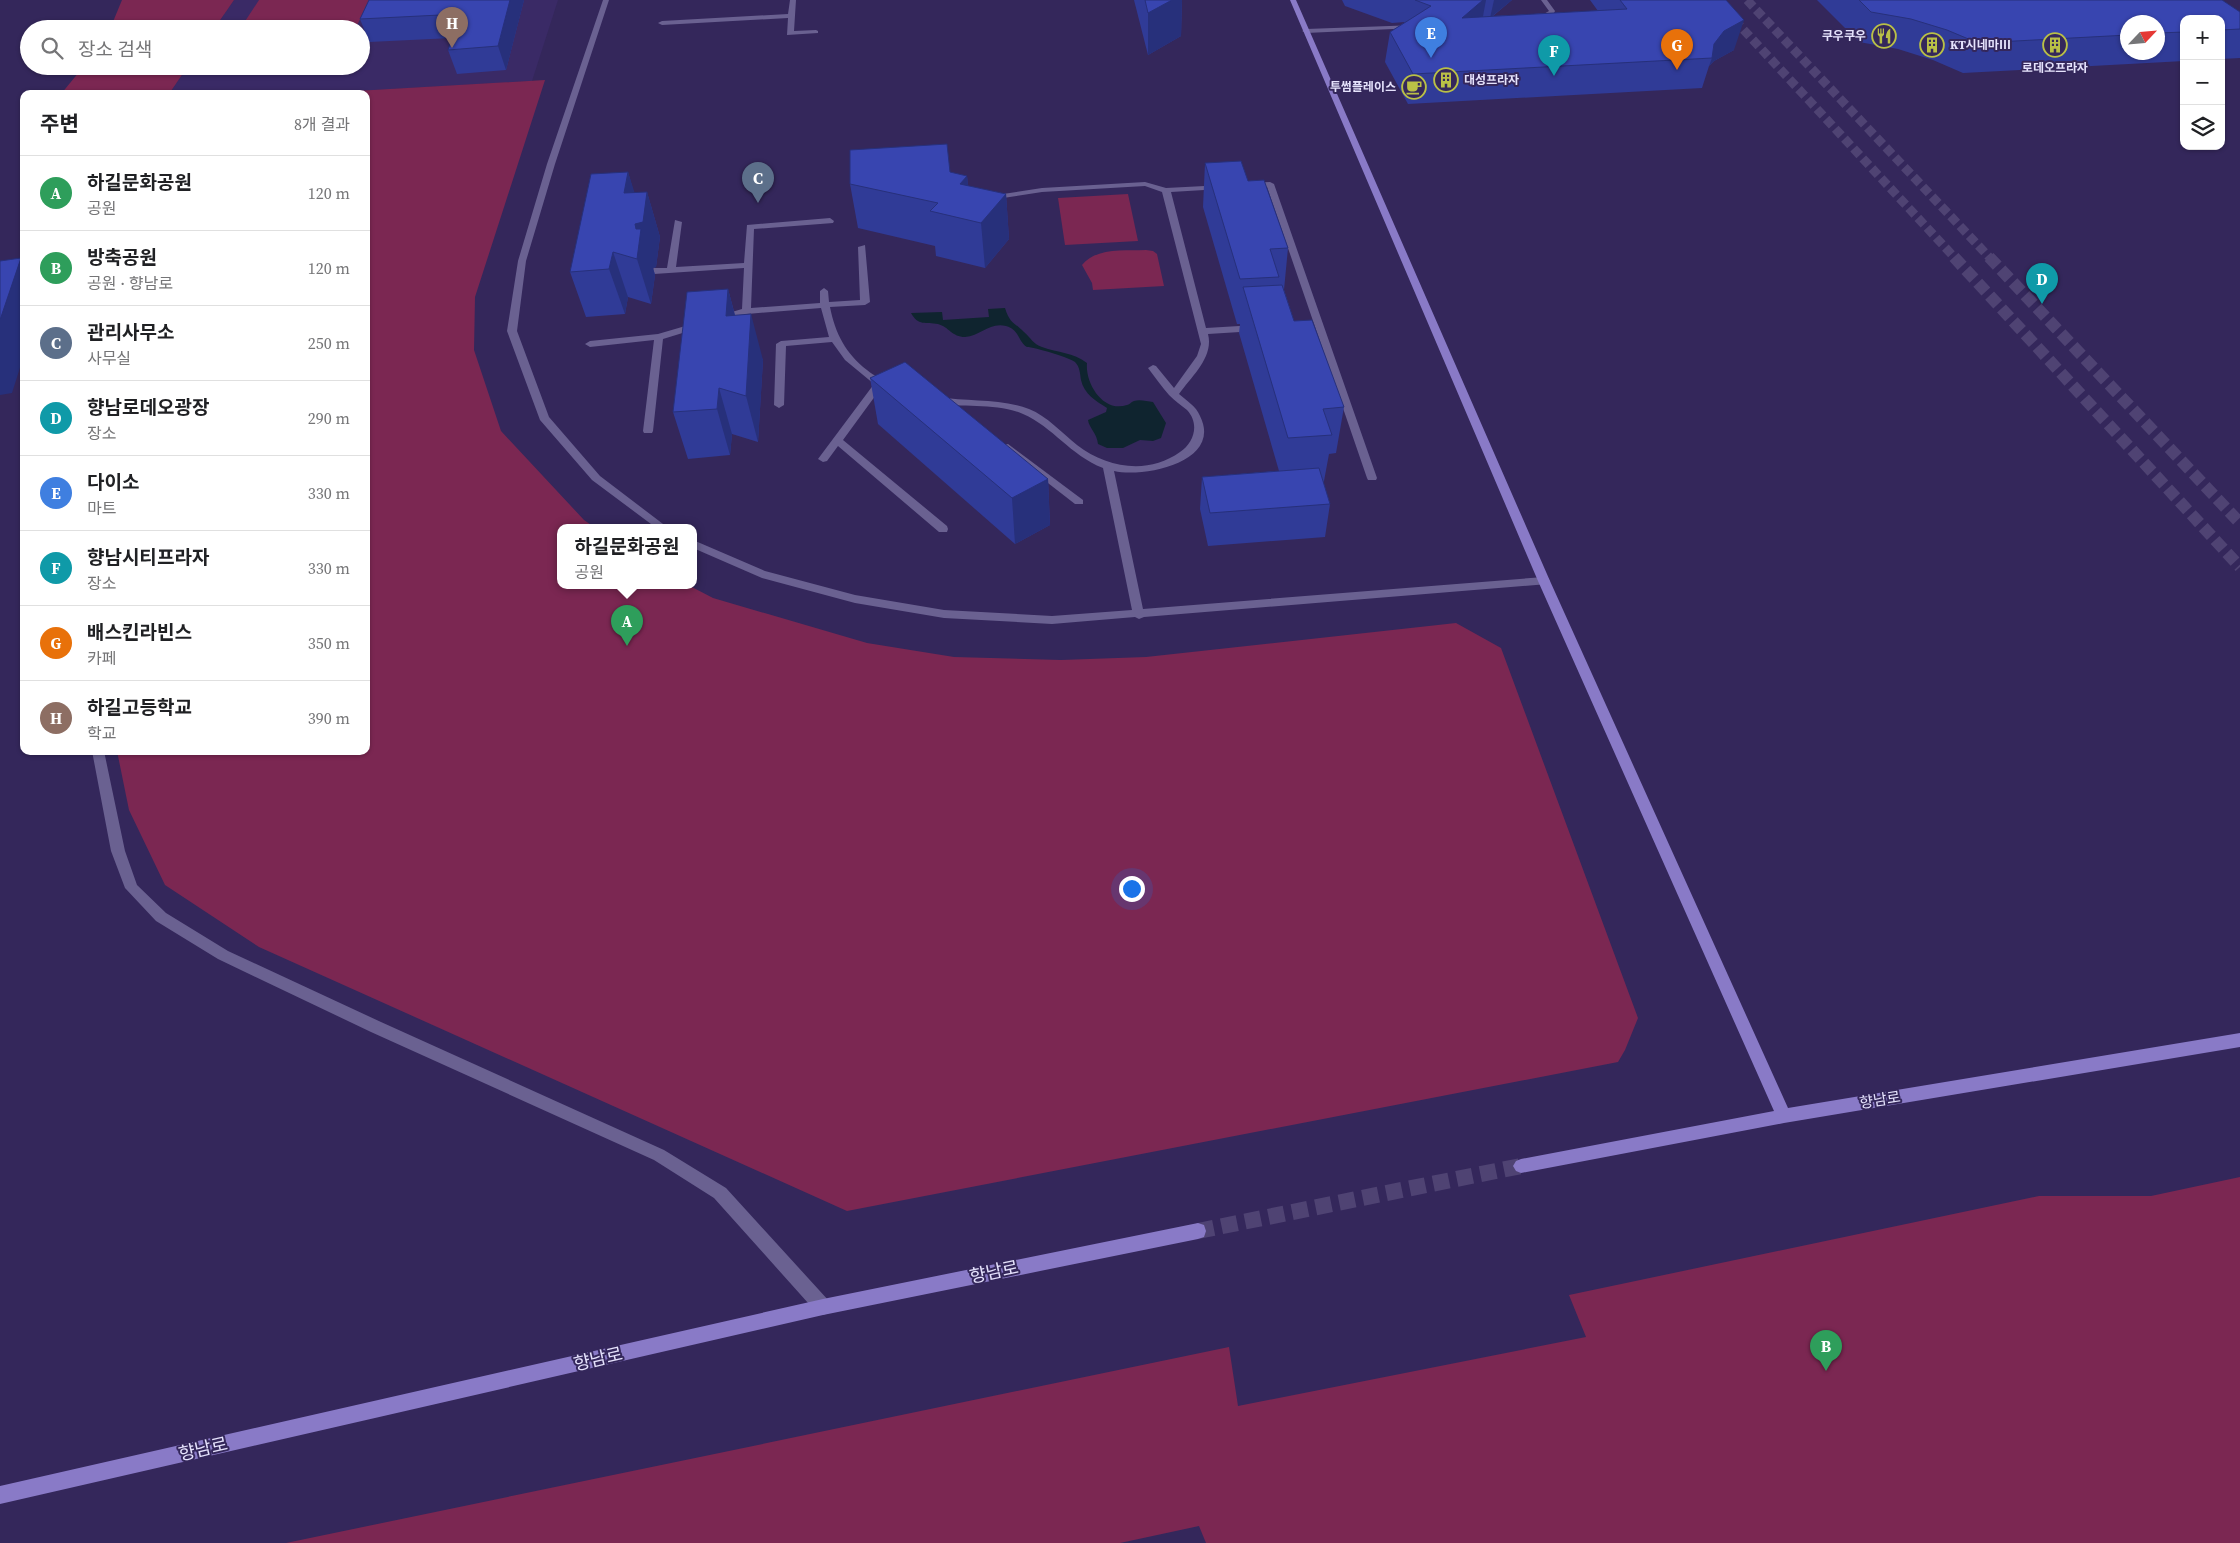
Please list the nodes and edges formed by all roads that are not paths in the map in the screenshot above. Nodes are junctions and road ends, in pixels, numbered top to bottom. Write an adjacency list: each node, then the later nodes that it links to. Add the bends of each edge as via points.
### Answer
1 (606, 0): 42 (street, via 550,164 522,262 512,331 544,418 596,478)
2 (793, 0): 5 (street)
3 (1293, 0): 9 (street)
4 (1544, 0): 6 (street, via 1551,14 1543,19)
5 (792, 16): 7 (street); 10 (street, via 790,33)
6 (1526, 21)
7 (662, 23)
8 (1426, 26): 9 (street)
9 (1306, 31): 45 (street)
10 (816, 32)
11 (1166, 190): 12 (street, via 1145,184 1042,190); 23 (street); 40 (street, via 1270,184 1314,324)
12 (977, 200)
13 (830, 221): 16 (street, via 750,227)
14 (678, 222): 17 (street)
15 (862, 247): 20 (street, via 865,302)
16 (748, 265): 17 (street); 21 (street)
17 (671, 270): 18 (street)
18 (654, 271)
19 (824, 291): 20 (street)
20 (824, 306): 21 (street); 25 (street)
21 (746, 311): 24 (street)
22 (1270, 327): 23 (street)
23 (1203, 331): 30 (street, via 1206,344 1202,356)
24 (659, 337): 26 (street); 35 (street)
25 (834, 339): 28 (street, via 856,367); 33 (street, via 781,344)
26 (590, 344)
27 (1153, 368): 30 (street)
28 (880, 383): 29 (street); 37 (street)
29 (892, 388)
30 (1174, 394): 39 (street, via 1199,421 1199,435 1193,448 1180,459 1162,466 1140,470)
31 (925, 397): 32 (street)
32 (950, 402): 34 (street); 39 (street, via 993,403 1026,412 1040,419 1082,453)
33 (779, 406)
34 (966, 414)
35 (648, 431)
36 (996, 438): 41 (street)
37 (837, 440): 38 (street); 43 (street)
38 (823, 459)
39 (1108, 466): 46 (street)
40 (1372, 478)
41 (1079, 502)
42 (658, 524)
43 (943, 529)
44 (697, 546): 46 (street, via 762,574 855,599 944,614 1052,620)
45 (1544, 582): 46 (street); 49 (street)
46 (1139, 615)
47 (99, 755): 52 (street, via 118,851 132,888 161,917 223,955 659,1155 720,1192)
48 (2240, 1040): 49 (street, 향남로)
49 (1784, 1116): 50 (street, 향남로)
50 (1521, 1166)
51 (1198, 1231): 52 (street, 향남로)
52 (823, 1307): 53 (street, 향남로)
53 (0, 1495)

